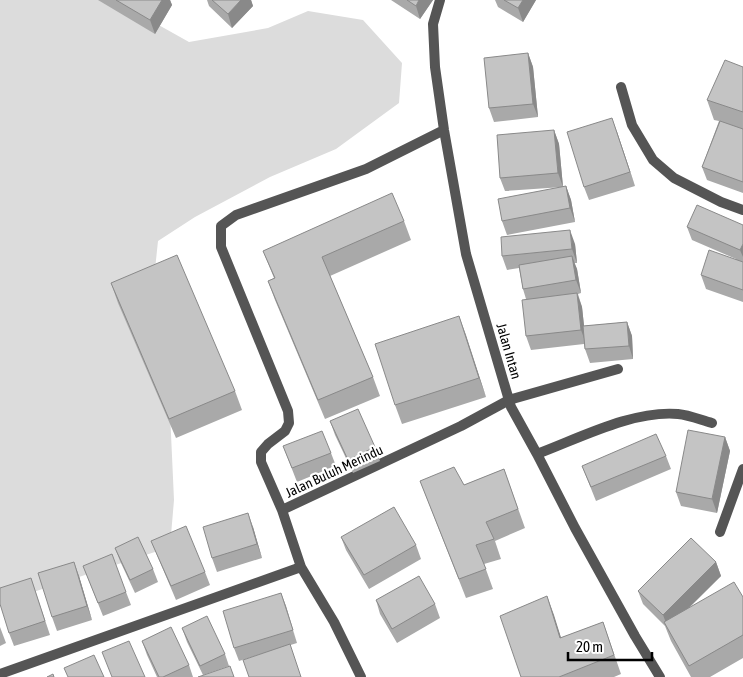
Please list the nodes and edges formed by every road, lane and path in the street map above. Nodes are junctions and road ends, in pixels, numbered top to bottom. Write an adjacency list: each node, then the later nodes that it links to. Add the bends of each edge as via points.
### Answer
1 (440, 0): 3 (street, Jalan Intan, via 433,24)
2 (620, 87): 4 (street, via 632,125 653,160 674,178)
3 (444, 130): 6 (street, Jalan Intan, via 466,254); 10 (street, via 366,168 236,215 221,226 221,247 288,411 286,431 261,452 261,462)
4 (743, 210)
5 (618, 369): 6 (street, Jalan Buluh Merindu)
6 (509, 400): 8 (street, Jalan Intan); 10 (street, Jalan Buluh Merindu)
7 (712, 423): 8 (street, via 680,414 657,413 614,424)
8 (537, 454): 15 (street, Jalan Intan)
9 (743, 469): 11 (street)
10 (282, 510): 12 (street, Jalan Buluh Merindu)
11 (720, 532)
12 (301, 567): 13 (street); 14 (street, Jalan Buluh Merindu, via 334,622)
13 (0, 674)
14 (361, 677)
15 (660, 677)

